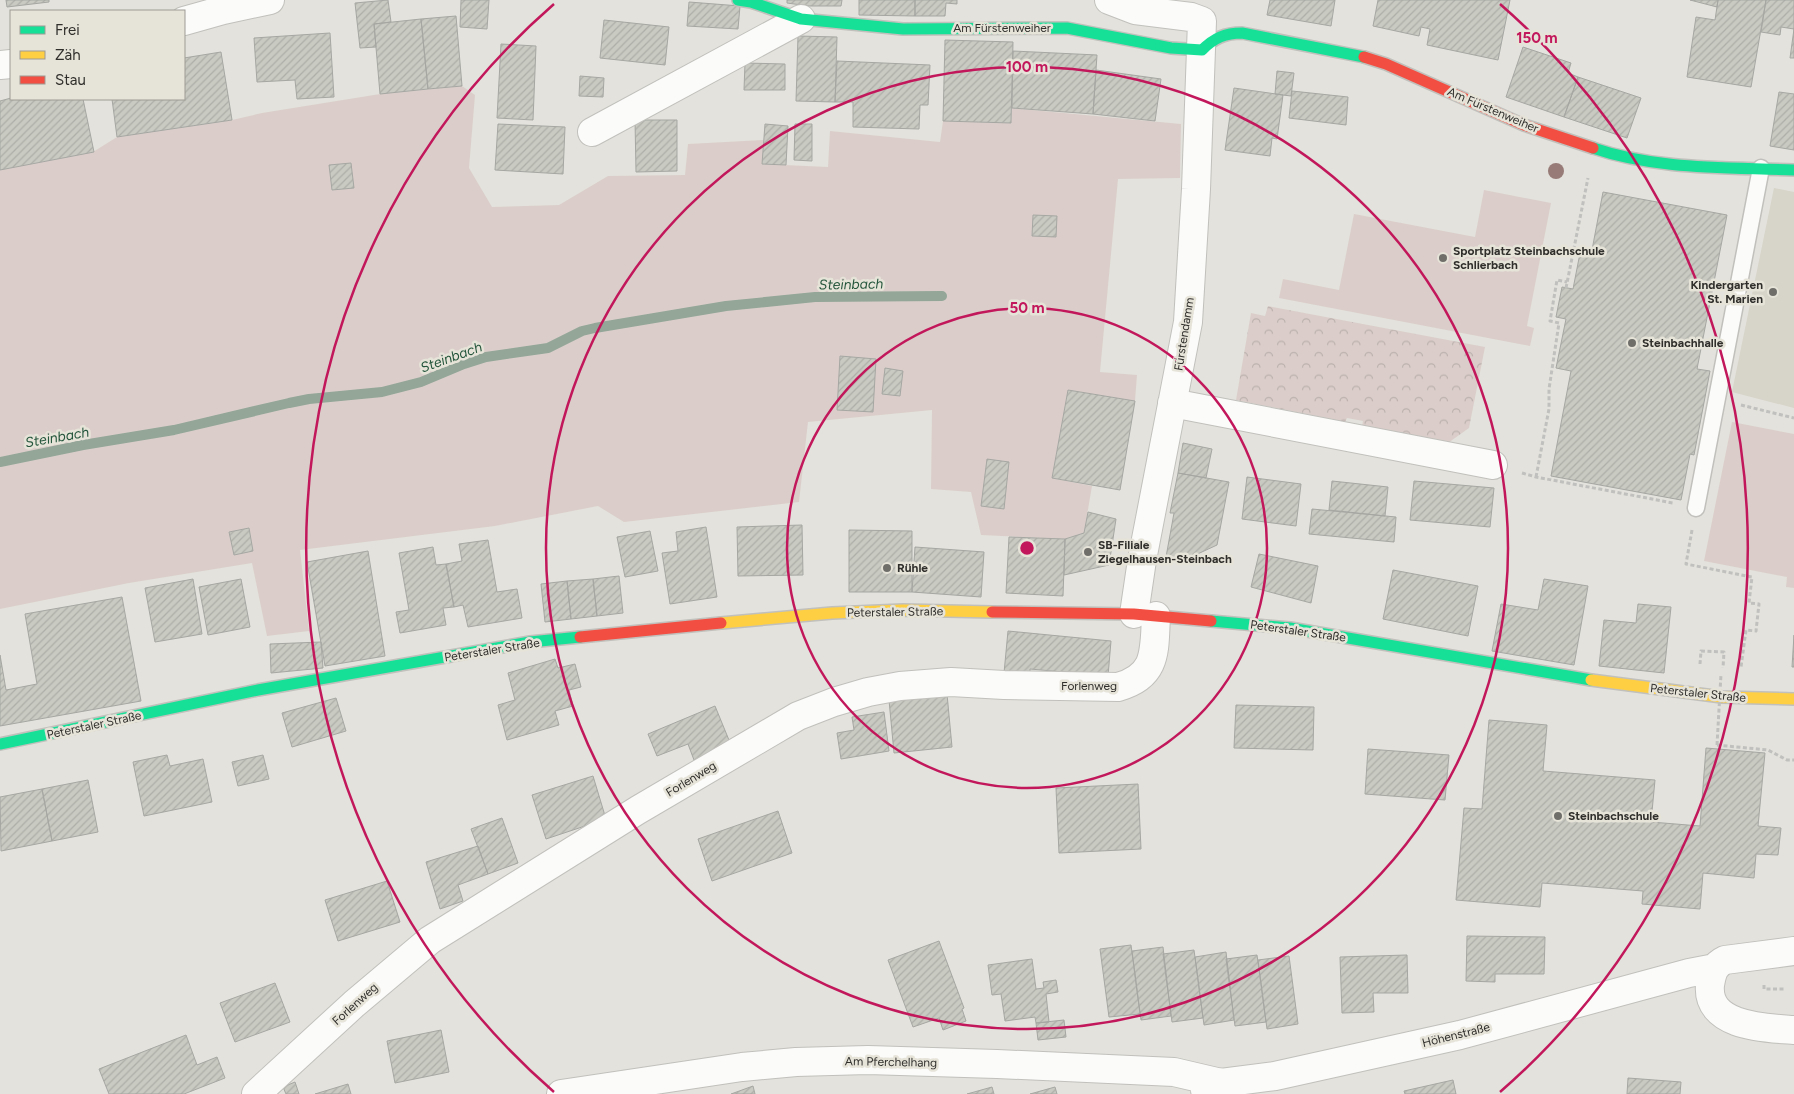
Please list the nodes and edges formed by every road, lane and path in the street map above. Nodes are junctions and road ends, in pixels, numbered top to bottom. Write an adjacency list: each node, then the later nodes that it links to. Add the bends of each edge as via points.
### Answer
1 (270, 0): 5 (street)
2 (738, 0): 4 (main road, Am Fürstenweiher)
3 (1109, 0): 6 (street, via 1135,10 1197,18 1202,21)
4 (801, 19): 6 (main road, Am Fürstenweiher, via 903,29 1067,28 1171,48); 7 (street)
5 (185, 21)
6 (1202, 50): 8 (main road, Am Fürstenweiher, via 1216,37 1237,32 1363,57 1404,71 1524,125); 14 (street, Fürstendamm, via 1190,304)
7 (592, 132)
8 (1593, 150): 9 (main road, Am Fürstenweiher, via 1676,165); 11 (path)
9 (1761, 168): 10 (main road, Am Fürstenweiher); 13 (lane)
10 (1794, 170)
11 (1567, 282): 12 (path); 18 (path, via 1557,280 1550,321 1559,323 1549,409)
12 (1566, 288)
13 (1716, 399): 15 (path); 19 (lane)
14 (1172, 403): 16 (street); 20 (street, Fürstendamm, via 1142,560)
15 (1794, 418)
16 (1493, 465)
17 (1519, 472): 18 (path)
18 (1536, 477): 19 (path)
19 (1696, 508): 21 (path, via 1686,564 1752,577 1749,603 1760,604 1756,631 1746,630)
20 (1145, 615): 25 (main road, Peterstaler Straße, via 1290,628 1614,684 1722,697); 26 (main road, Peterstaler Straße, via 903,610 832,613 530,642 258,690); 34 (street, Forlenweg, via 1154,649 1150,665 1132,683 1118,686 951,682 900,686 868,692 798,716 646,805 430,940)
21 (1742, 657)
22 (1723, 668): 23 (path, via 1724,652 1701,651)
23 (1699, 671)
24 (1720, 674): 27 (path, bridge, via 1717,745 1768,750 1787,760)
25 (1794, 699)
26 (0, 744)
27 (1794, 760)
28 (1794, 951): 29 (street, Höhenstraße, via 1733,958)
29 (1714, 968): 32 (street, via 1710,989 1722,1014 1744,1024); 33 (street, Höhenstraße, via 1460,1035 1276,1076)
30 (1785, 988): 31 (path)
31 (1764, 989)
32 (1794, 1030)
33 (1222, 1083): 35 (street, Am Pferchelhang, via 1174,1072 868,1060 742,1067); 36 (street, Höhenstraße)
34 (256, 1094)
35 (561, 1094)
36 (1197, 1094)

